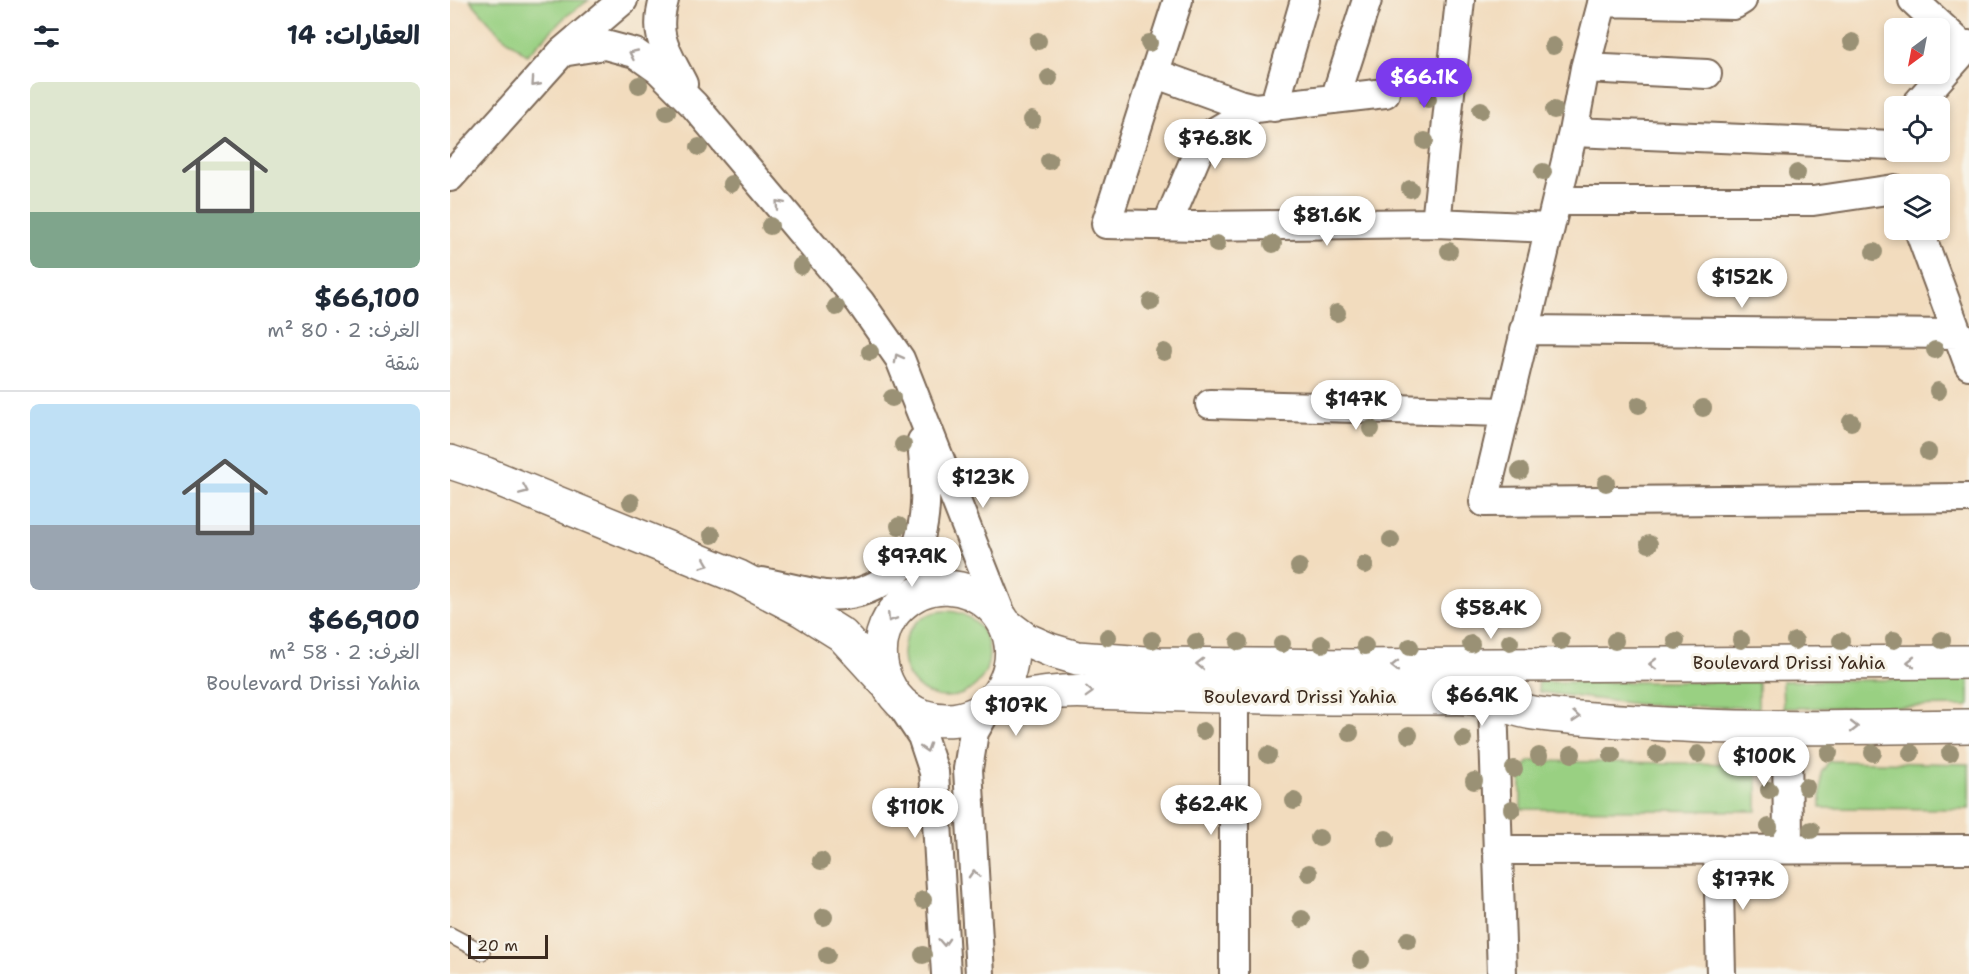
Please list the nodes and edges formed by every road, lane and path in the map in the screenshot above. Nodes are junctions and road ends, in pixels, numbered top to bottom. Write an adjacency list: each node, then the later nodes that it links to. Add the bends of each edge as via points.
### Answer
1 (623, 0): 11 (street)
2 (664, 0): 18 (street, via 659,35)
3 (1178, 0): 13 (street)
4 (1305, 0): 19 (street)
5 (1367, 0): 17 (street)
6 (1460, 0): 25 (street)
7 (1743, 0): 9 (street, via 1734,5)
8 (1913, 0): 10 (street)
9 (1602, 1): 12 (street)
10 (1967, 47): 16 (street)
11 (562, 52): 18 (street, one-way to 11, via 659,70 635,53 605,45); 22 (street, one-way to 22)
12 (1585, 68): 14 (street); 20 (street)
13 (1154, 73): 19 (street, via 1239,104); 26 (street, via 1106,224)
14 (1707, 74)
15 (1385, 93): 17 (street)
16 (1924, 96)
17 (1335, 99): 19 (street)
18 (694, 105): 32 (street, one-way to 18, via 900,359 860,302)
19 (1265, 108): 26 (street, via 1204,138)
20 (1573, 132): 21 (street); 24 (street)
21 (1884, 143)
22 (450, 177)
23 (1884, 190): 24 (street, via 1813,201)
24 (1553, 214): 25 (street); 28 (street)
25 (1436, 223): 26 (street)
26 (1167, 225)
27 (1923, 240): 29 (street)
28 (1524, 330): 29 (street); 33 (street)
29 (1959, 334): 30 (street)
30 (1969, 365)
31 (1210, 404): 33 (street)
32 (920, 412): 38 (street, via 925,468 923,521 914,550 899,569 879,585 856,594 826,595); 39 (street)
33 (1504, 412): 37 (street, via 1484,502)
34 (450, 454): 36 (main road)
35 (450, 462): 36 (main road)
36 (486, 474): 38 (main road, one-way to 38)
37 (1969, 498)
38 (738, 577): 41 (main road, via 843,635)
39 (1005, 624): 40 (main road, Boulevard Drissi Yahia, one-way to 39, via 1362,666 1159,663 1077,658 1026,639); 41 (main road, one-way to 41, via 982,598 966,591 932,589 915,595 901,604 882,633 880,659); 45 (main road, via 1011,640 1009,675)
40 (1969, 662)
41 (892, 691): 45 (main road, via 907,708 934,719 964,718); 55 (street, one-way to 55, via 922,736 934,772)
42 (1051, 691): 43 (main road, Boulevard Drissi Yahia, one-way to 43); 45 (main road, Boulevard Drissi Yahia); 48 (street, via 1013,710 996,724)
43 (1234, 697): 44 (main road, Boulevard Drissi Yahia, via 1473,698); 57 (street)
44 (1493, 703): 47 (main road, Boulevard Drissi Yahia, one-way to 47, via 1531,713 1630,722); 52 (street)
45 (990, 704): 48 (street, via 974,732)
46 (1969, 726): 47 (main road, Boulevard Drissi Yahia, one-way to 46)
47 (1787, 728): 50 (street)
48 (968, 769): 56 (street, one-way to 48)
49 (1718, 849): 50 (street); 52 (street); 59 (street)
50 (1788, 849): 51 (street)
51 (1969, 849)
52 (1497, 850): 58 (street)
53 (450, 935): 54 (lane)
54 (482, 952)
55 (946, 974)
56 (980, 974)
57 (1234, 974)
58 (1502, 974)
59 (1721, 974)

